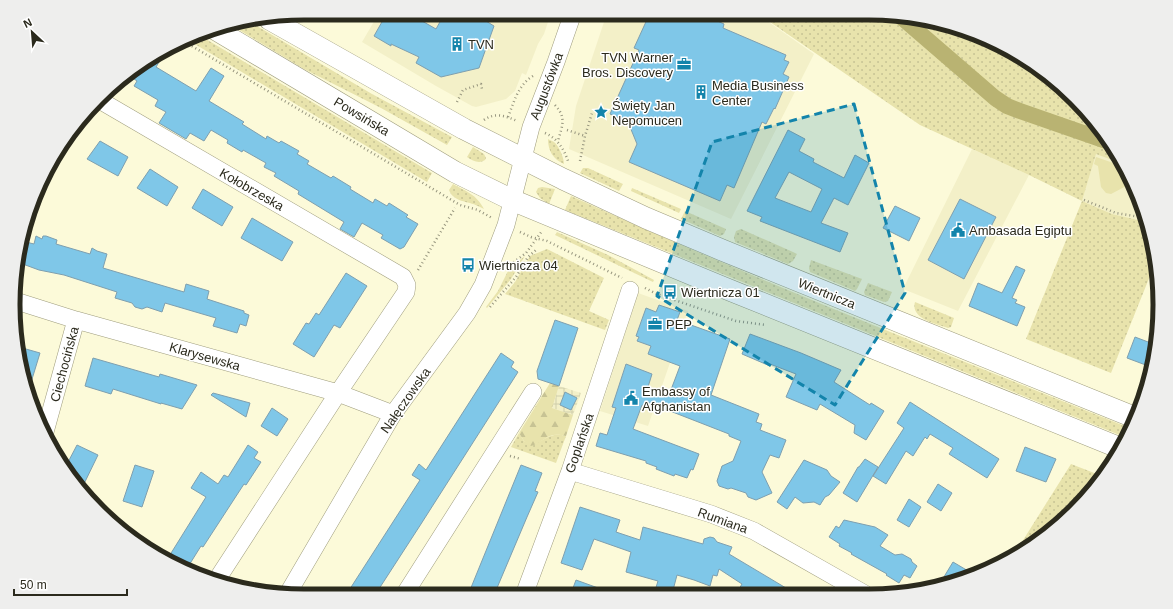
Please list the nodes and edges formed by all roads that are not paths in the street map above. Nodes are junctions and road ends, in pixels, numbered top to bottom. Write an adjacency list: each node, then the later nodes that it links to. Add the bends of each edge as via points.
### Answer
1 (571, 20): 5 (street, Augustówka, via 531,127)
2 (273, 22): 5 (main road)
3 (221, 33): 6 (main road, Powsińska, via 456,172)
4 (104, 103): 11 (street, Kołobrzeska, via 405,281 406,292)
5 (522, 159): 6 (street, Augustówka); 13 (main road, Wiertnicza, via 646,218)
6 (512, 200): 12 (street, Nałęczowska, via 483,285 467,313); 15 (main road)
7 (632, 285): 16 (street, Goplańska)
8 (20, 302): 9 (street, Klarysewska)
9 (76, 320): 11 (street, Klarysewska); 14 (street, Ciechocińska)
10 (533, 392): 19 (street)
11 (338, 393): 12 (street, Klarysewska); 17 (street)
12 (393, 414): 18 (street, Nałęczowska)
13 (1130, 416)
14 (47, 425)
15 (1115, 446)
16 (570, 471): 20 (street, Goplańska); 21 (street, Rumiana, via 711,514 754,531)
17 (219, 576)
18 (291, 588)
19 (408, 589)
20 (526, 589)
21 (856, 589)

